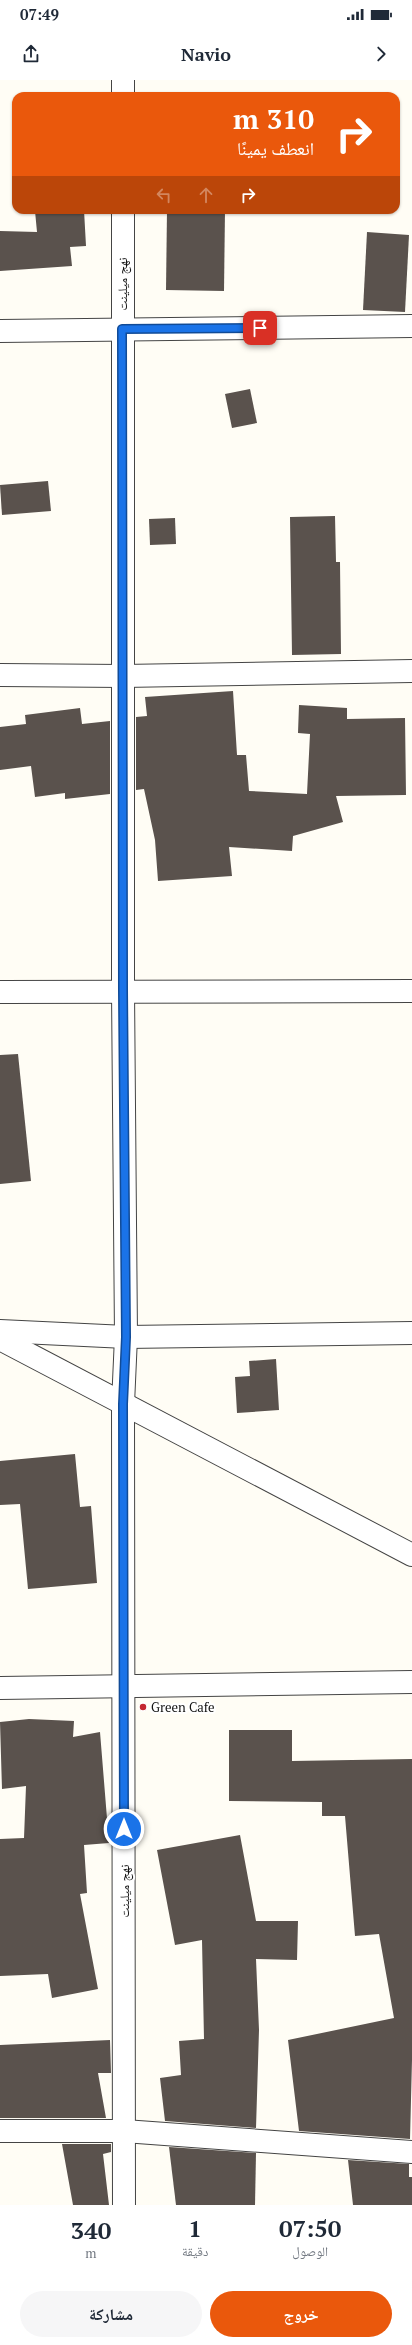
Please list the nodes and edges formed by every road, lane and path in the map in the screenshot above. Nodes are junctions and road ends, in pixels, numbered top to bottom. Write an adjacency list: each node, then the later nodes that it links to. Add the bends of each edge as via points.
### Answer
1 (123, 80): 2 (street)
2 (123, 92)
3 (123, 214): 5 (street, نهج ميلينت)
4 (412, 326): 5 (street)
5 (122, 329): 6 (street); 9 (street, نهج ميلينت)
6 (0, 331)
7 (412, 671): 9 (street)
8 (0, 675): 9 (street)
9 (122, 676): 10 (street, نهج ميلينت)
10 (123, 990): 11 (street); 12 (street); 15 (street, نهج ميلينت)
11 (412, 991)
12 (0, 992)
13 (0, 1331): 15 (street)
14 (412, 1333): 15 (street)
15 (126, 1337): 17 (street, نهج ميلينت)
16 (0, 1339): 17 (street)
17 (123, 1404): 18 (street); 20 (street, نهج ميلينت)
18 (412, 1555)
19 (412, 1682): 20 (street)
20 (123, 1686): 21 (street); 23 (street, نهج ميلينت)
21 (0, 1688)
22 (0, 2131): 23 (street)
23 (124, 2131): 24 (street); 25 (street, نهج ميلينت)
24 (412, 2152)
25 (124, 2205)

